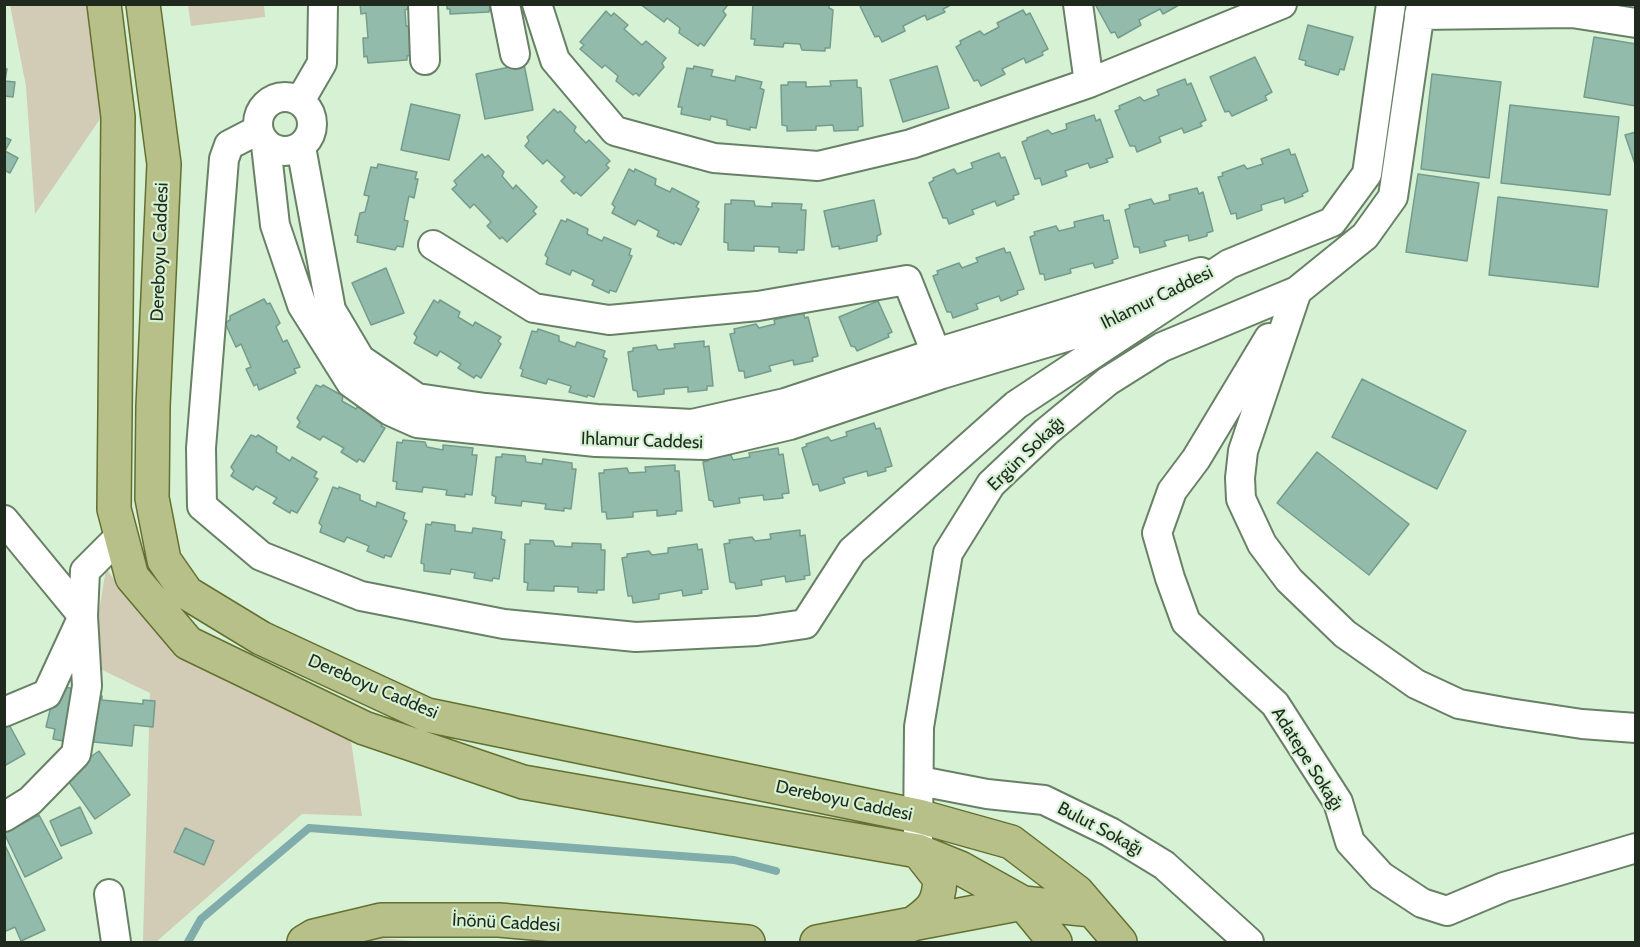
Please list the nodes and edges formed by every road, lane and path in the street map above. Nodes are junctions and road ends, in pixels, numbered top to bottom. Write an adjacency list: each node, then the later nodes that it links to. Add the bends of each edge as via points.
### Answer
1 (104, 4): 23 (main road, Dereboyu Caddesi, via 118,117 113,441 114,509)
2 (143, 4): 28 (main road, Dereboyu Caddesi, via 164,164 152,498 164,560 187,593 261,638 428,715)
3 (323, 4): 15 (street, via 322,63)
4 (423, 4): 13 (street)
5 (505, 4): 12 (street)
6 (537, 4): 14 (street, via 555,60 615,130 714,158 818,166 911,144)
7 (1078, 4): 14 (street)
8 (1282, 4): 14 (street)
9 (1391, 4): 19 (street, via 1367,174 1332,222)
10 (1420, 10): 11 (street, via 1572,13); 20 (street, via 1393,197 1365,236)
11 (1635, 23)
12 (515, 54)
13 (425, 60)
14 (1089, 83)
15 (300, 101): 16 (street, via 290,97 269,101 258,119); 17 (street, via 312,116 312,129)
16 (262, 138): 17 (street, via 273,149 285,152); 19 (street, Ihlamur Caddesi, via 275,225 302,305 351,383 390,411 417,423 596,442 705,445 790,425 1099,327); 19 (street, via 229,145 224,159 201,448 202,506 261,556 360,597 504,624 636,637 757,631 805,624 852,551 1017,405)
17 (301, 147): 21 (street, Ihlamur Caddesi, via 331,310 360,359 417,398 597,420 692,424 785,403)
18 (433, 245): 21 (street, via 534,308 609,320 758,306 907,280)
19 (1229, 264): 21 (street, Ihlamur Caddesi)
20 (1297, 291): 26 (street, via 1243,452 1240,478 1241,499 1262,544 1289,579 1345,634 1416,684 1459,704 1582,724); 27 (street, Ergün Sokağı, via 1162,347 1108,381 991,484 948,553 919,727); 30 (street, Adatepe Sokağı, via 1196,459 1172,491 1157,533 1186,622 1275,704 1338,802 1350,842 1381,876 1422,903 1447,911 1504,887)
21 (936, 353)
22 (4, 520): 24 (street)
23 (121, 535): 24 (street, via 85,571); 31 (main road, Dereboyu Caddesi, via 132,578 188,643 364,728 523,782)
24 (83, 616): 25 (street, via 47,694); 29 (street, via 87,686 76,754 30,801)
25 (4, 712)
26 (1635, 728)
27 (920, 781): 28 (street, Ergün Sokağı); 42 (street, Bulut Sokağı, via 1044,800 1101,827 1164,865)
28 (918, 816): 31 (street, Ergün Sokağı); 34 (main road, Dereboyu Caddesi, via 1011,842 1077,892)
29 (4, 817)
30 (1635, 848)
31 (918, 851): 33 (main road, Dereboyu Caddesi, via 960,868); 35 (main road, via 940,879 939,897 928,913)
32 (109, 894): 36 (street)
33 (1023, 903): 34 (main road); 35 (main road); 40 (main road, Dereboyu Caddesi)
34 (1092, 910): 41 (main road, Dereboyu Caddesi)
35 (911, 925): 39 (main road)
36 (116, 942)
37 (304, 942): 38 (main road, İnönü Caddesi, via 314,936 381,920 499,920)
38 (748, 942)
39 (817, 942)
40 (1055, 942)
41 (1119, 942)
42 (1249, 942)

